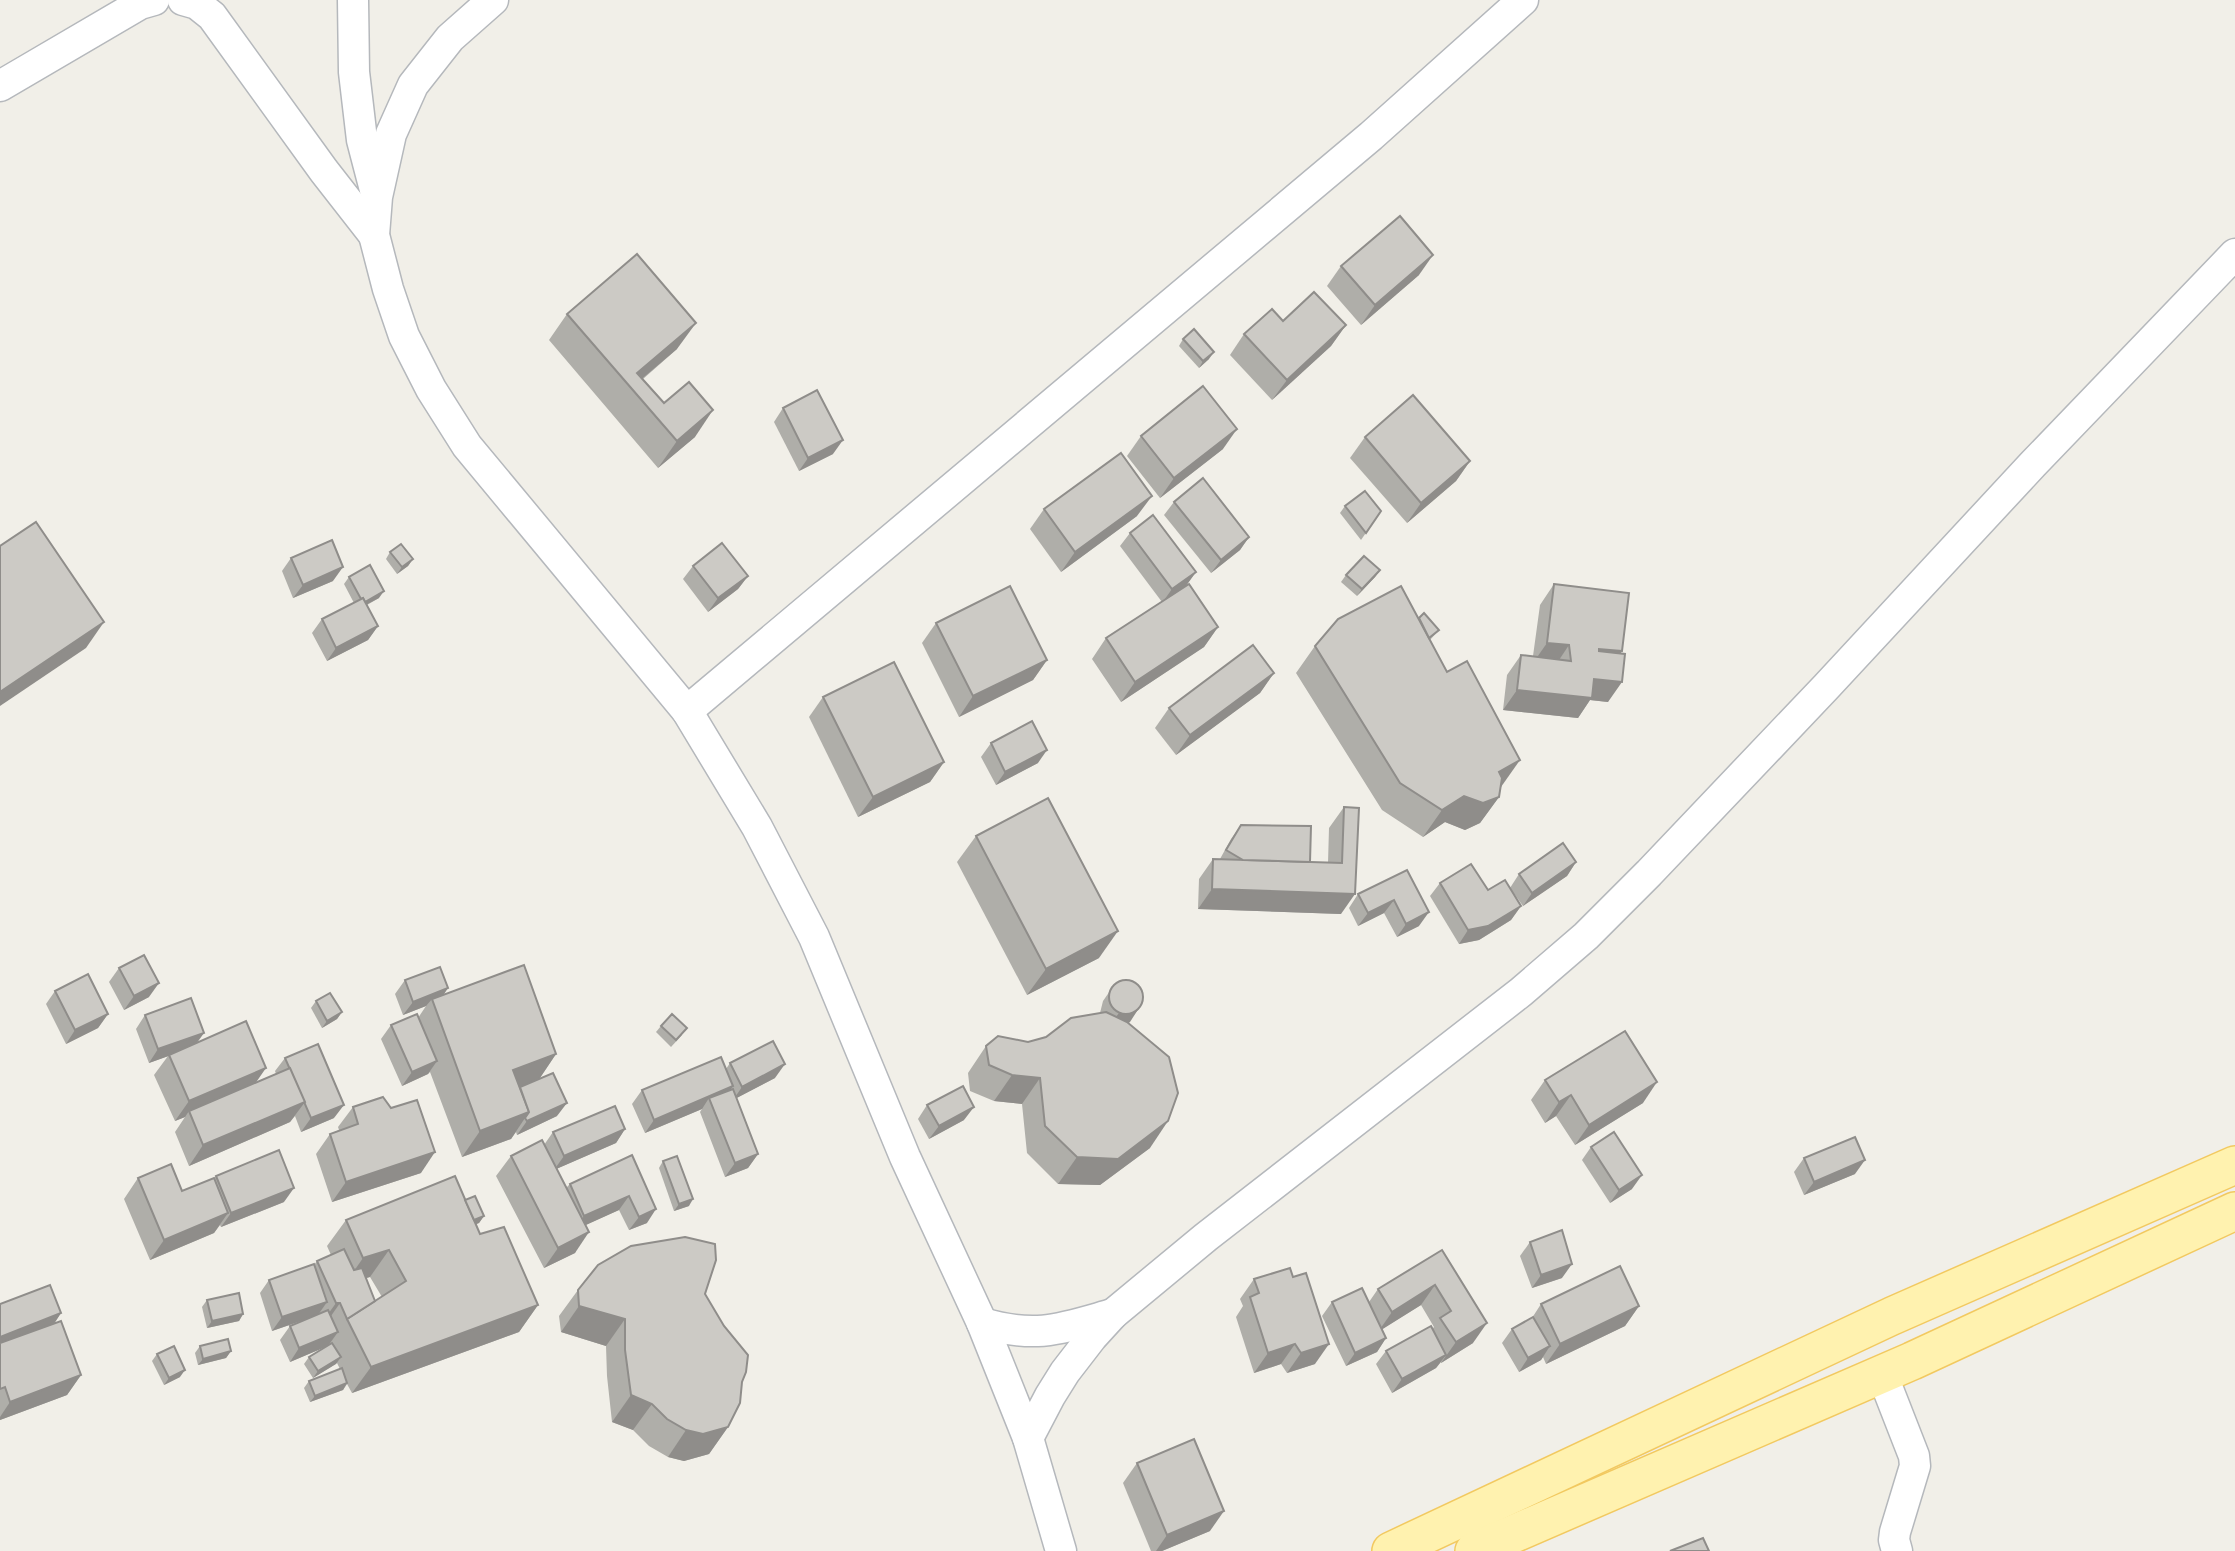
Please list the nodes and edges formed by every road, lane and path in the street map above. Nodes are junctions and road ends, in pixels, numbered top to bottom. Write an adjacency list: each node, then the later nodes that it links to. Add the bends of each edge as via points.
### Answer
1 (154, 0): 6 (street)
2 (183, 0): 8 (street, via 212,16)
3 (353, 0): 7 (street, via 354,72 362,139)
4 (493, 0): 7 (street, via 450,38 413,85 391,134)
5 (1523, 0): 10 (street, via 1371,136)
6 (0, 86)
7 (377, 197): 8 (street)
8 (374, 235): 10 (street, via 404,336 467,446)
9 (2235, 254): 13 (street, via 1586,936)
10 (687, 710): 14 (street, via 757,827 814,937 905,1157)
11 (2235, 1165): 18 (main road, via 1892,1316)
12 (2235, 1211): 15 (main road)
13 (1113, 1314): 14 (street, via 1053,1331 1005,1330); 16 (street, via 1065,1372)
14 (982, 1323): 16 (street)
15 (1882, 1374): 19 (main road); 20 (street, via 1915,1465 1895,1532)
16 (1028, 1438): 17 (street)
17 (1061, 1551)
18 (1391, 1551)
19 (1474, 1551)
20 (1897, 1551)

